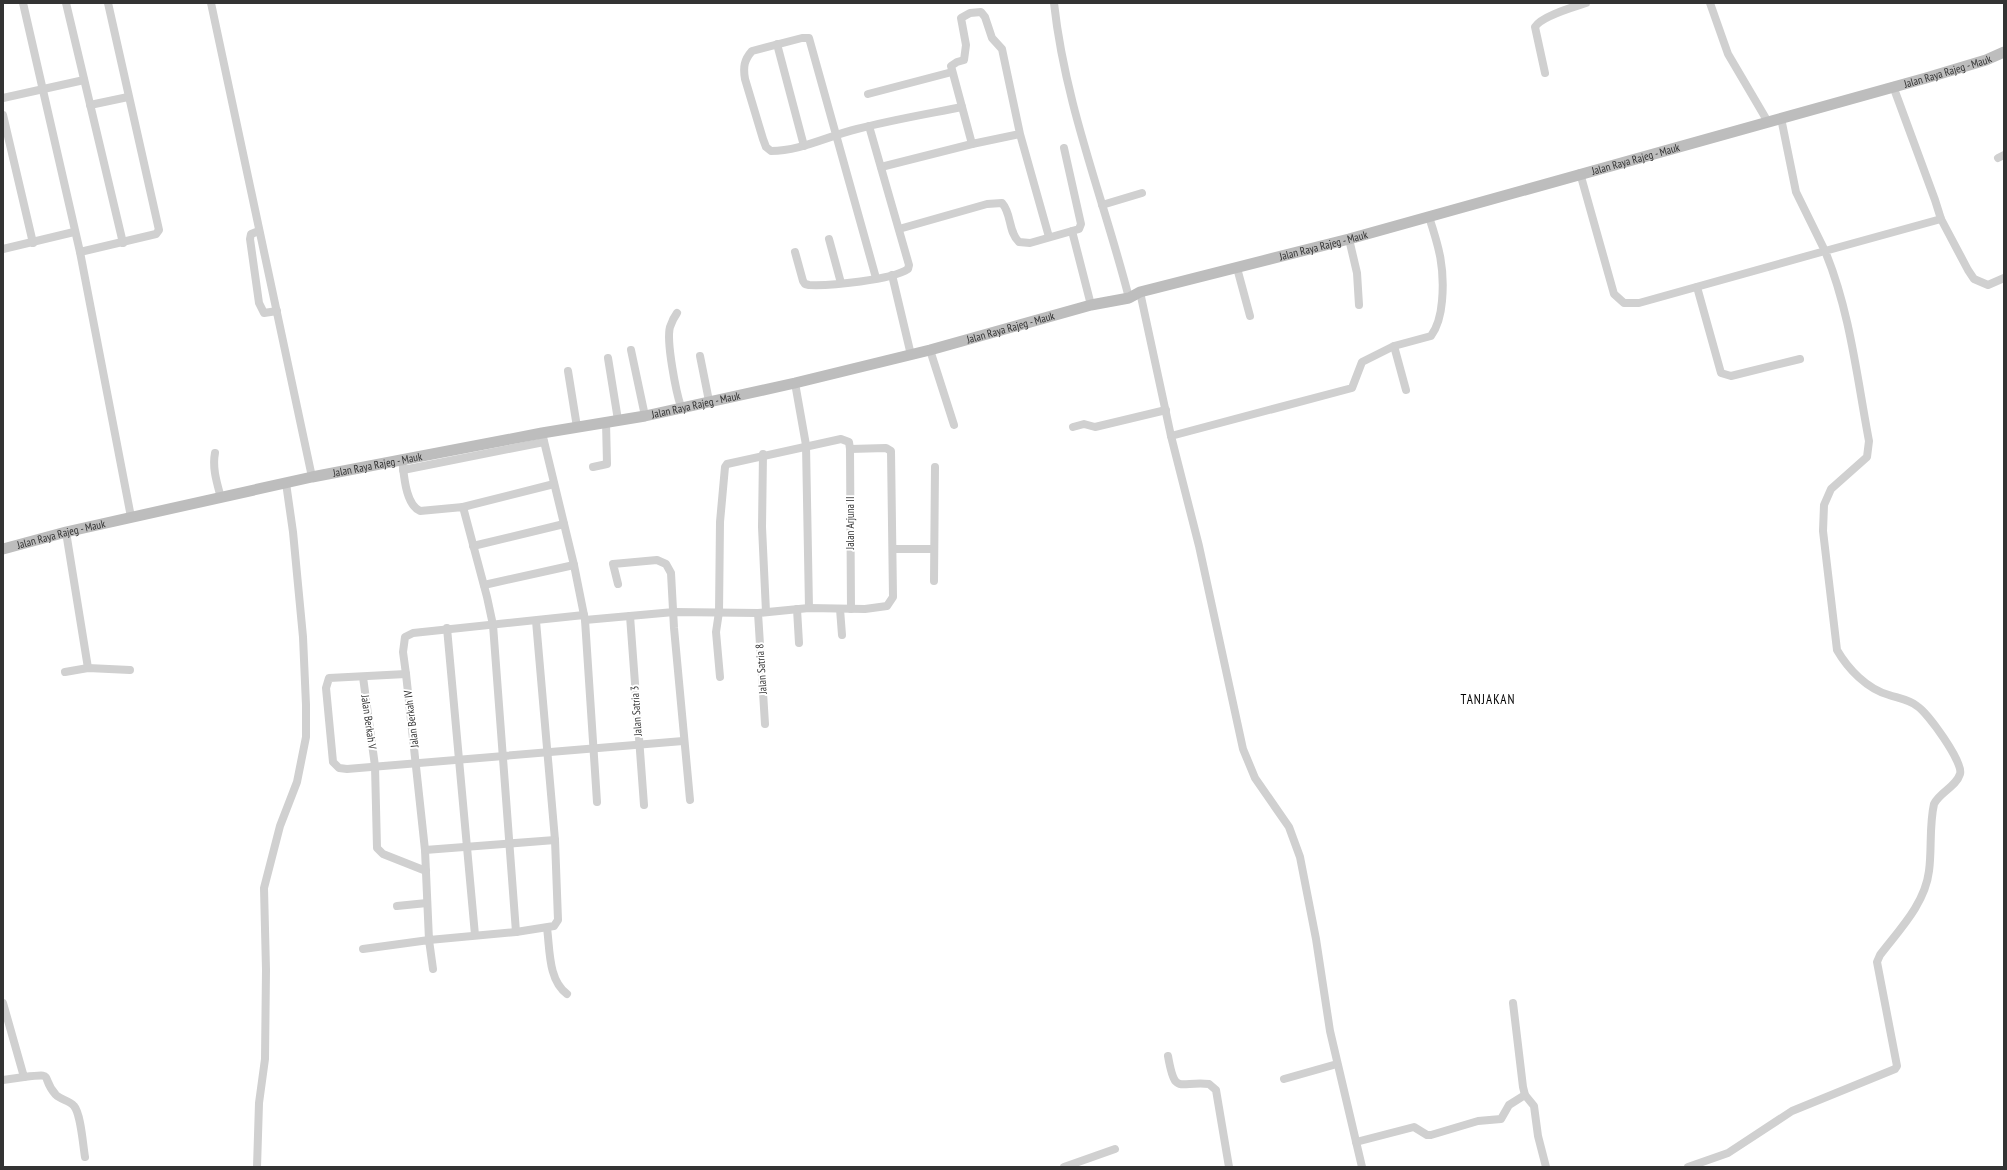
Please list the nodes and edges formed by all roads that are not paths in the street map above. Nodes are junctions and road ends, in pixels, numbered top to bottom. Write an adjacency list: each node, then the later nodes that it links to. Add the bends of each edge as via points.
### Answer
1 (23, 3): 14 (street)
2 (66, 3): 12 (street)
3 (108, 3): 16 (street)
4 (211, 3): 36 (street)
5 (1054, 3): 32 (street, via 1056,28 1068,81)
6 (1586, 3): 11 (street, via 1558,13 1535,27)
7 (1713, 4): 22 (street, via 1719,34 1728,54)
8 (777, 44): 25 (street, via 809,38); 27 (street); 27 (street, via 752,51 745,62 745,79 766,147 770,151 777,151)
9 (2004, 52): 13 (main road, Jalan Raya Rajeg - Mauk, via 1986,60)
10 (952, 72): 15 (street); 19 (street); 24 (street, via 953,64 964,60 966,45 962,16 981,12 986,17 992,38 1002,49)
11 (1545, 73)
12 (84, 80): 14 (street); 18 (street)
13 (1893, 86): 21 (main road, Jalan Raya Rajeg - Mauk); 34 (street)
14 (42, 88): 17 (street); 38 (street)
15 (868, 94)
16 (128, 97): 18 (street); 43 (street, via 159,230 156,234)
17 (3, 98)
18 (90, 105): 43 (street)
19 (962, 107): 23 (street); 26 (street)
20 (3, 115): 42 (street)
21 (1781, 118): 22 (main road, Jalan Raya Rajeg - Mauk); 45 (street, via 1796,192)
22 (1768, 122): 30 (main road, Jalan Raya Rajeg - Mauk)
23 (869, 126): 25 (street); 29 (street)
24 (1020, 134): 26 (street); 40 (street)
25 (834, 135): 27 (street); 50 (street)
26 (972, 144): 29 (street)
27 (804, 146)
28 (1064, 148): 37 (street, via 1082,224)
29 (881, 167): 35 (street)
30 (1580, 173): 33 (main road, Jalan Raya Rajeg - Mauk); 53 (street, via 1614,294 1619,301 1639,303)
31 (1142, 193): 32 (street)
32 (1102, 205): 55 (street)
33 (1428, 217): 41 (main road, Jalan Raya Rajeg - Mauk); 61 (street, via 1443,264 1444,283 1440,316 1432,336)
34 (1940, 219): 45 (street); 51 (street, via 1974,279 1988,284)
35 (899, 229): 40 (street, via 999,202 1006,207 1013,234 1019,242 1030,243); 49 (street, via 909,265 908,269)
36 (259, 231): 58 (street); 58 (street, via 251,234 250,240 259,304 264,313)
37 (1072, 231): 40 (street); 56 (street)
38 (74, 232): 42 (street); 46 (street)
39 (829, 238): 52 (street)
40 (1049, 238)
41 (1349, 239): 48 (main road, Jalan Raya Rajeg - Mauk); 57 (street, via 1356,267)
42 (33, 243): 44 (street)
43 (123, 243): 46 (street)
44 (3, 249)
45 (1825, 251): 53 (street); 167 (street, via 1845,311 1869,441 1868,457 1831,489 1824,505 1824,530 1837,650 1843,661 1861,680 1886,695 1916,704 1926,713 1959,763 1960,772 1955,782 1934,804 1929,872 1925,888 1915,910 1877,962 1897,1066 1895,1069 1792,1111 1728,1153)
46 (80, 252): 94 (street)
47 (796, 252): 52 (street, via 805,284 816,286)
48 (1237, 268): 54 (main road, Jalan Raya Rajeg - Mauk); 60 (street)
49 (892, 275): 50 (street); 64 (street)
50 (876, 278): 52 (street)
51 (2004, 278)
52 (841, 283)
53 (1697, 287): 67 (street, via 1721,374 1731,376)
54 (1140, 292): 55 (main road, Jalan Raya Rajeg - Mauk); 73 (street)
55 (1129, 298): 56 (main road, Jalan Raya Rajeg - Mauk)
56 (1091, 305): 63 (main road, Jalan Raya Rajeg - Mauk)
57 (1360, 305)
58 (277, 310): 89 (street)
59 (678, 313): 72 (street, via 670,327 669,338)
60 (1250, 316)
61 (1394, 346): 70 (street); 80 (street, via 1362,362 1352,388)
62 (631, 350): 74 (street)
63 (930, 350): 64 (main road, Jalan Raya Rajeg - Mauk); 77 (street)
64 (911, 355): 69 (main road, Jalan Raya Rajeg - Mauk)
65 (700, 356): 71 (street)
66 (608, 358): 75 (street)
67 (1800, 359)
68 (568, 371): 78 (street)
69 (795, 383): 71 (main road, Jalan Raya Rajeg - Mauk); 82 (street)
70 (1406, 390)
71 (709, 402): 72 (main road, Jalan Raya Rajeg - Mauk)
72 (681, 408): 74 (main road, Jalan Raya Rajeg - Mauk)
73 (1166, 410): 79 (street, via 1096,427 1084,424); 80 (street)
74 (645, 416): 75 (main road, Jalan Raya Rajeg - Mauk)
75 (618, 420): 76 (main road, Jalan Raya Rajeg - Mauk)
76 (606, 422): 78 (main road, Jalan Raya Rajeg - Mauk); 87 (street, via 607,464)
77 (954, 425)
78 (577, 427): 81 (main road, Jalan Raya Rajeg - Mauk)
79 (1072, 427)
80 (1171, 436): 154 (street, via 1199,546 1243,749 1255,778 1289,827 1300,856)
81 (543, 438): 86 (main road, Jalan Raya Rajeg - Mauk); 91 (street)
82 (806, 445): 83 (street, Jalan Arjuna II, via 841,438 849,442); 85 (street); 105 (street)
83 (850, 449): 99 (street, via 886,448 891,451); 108 (street, Jalan Arjuna II)
84 (215, 453): 92 (street, via 214,470)
85 (763, 454): 110 (street, via 732,461 725,467 720,522); 111 (street, Jalan Satria 8)
86 (402, 465): 89 (main road, Jalan Raya Rajeg - Mauk); 93 (street, via 410,500 415,509 420,511)
87 (593, 467)
88 (935, 468): 100 (street)
89 (312, 477): 90 (main road, Jalan Raya Rajeg - Mauk)
90 (286, 483): 92 (main road, Jalan Raya Rajeg - Mauk); 163 (street, via 303,637 306,737 297,782 280,826 264,888 265,1052 259,1103)
91 (554, 484): 93 (street); 95 (street)
92 (221, 498): 94 (main road, Jalan Raya Rajeg - Mauk)
93 (463, 507): 97 (street)
94 (131, 517): 96 (main road, Jalan Raya Rajeg - Mauk)
95 (564, 524): 97 (street); 101 (street)
96 (66, 532): 98 (main road, Jalan Raya Rajeg - Mauk); 119 (street)
97 (472, 546): 104 (street)
98 (3, 549)
99 (893, 549): 100 (street); 108 (street, via 893,597 888,606)
100 (934, 549): 102 (street)
101 (574, 565): 104 (street); 113 (street)
102 (934, 581)
103 (618, 584): 109 (street, via 613,564 653,560 662,562 671,574)
104 (484, 585): 115 (street)
105 (809, 608): 106 (street); 107 (street)
106 (797, 609): 111 (street); 118 (street)
107 (840, 609): 108 (street); 117 (street)
108 (851, 609)
109 (674, 612): 110 (street); 112 (street); 126 (street)
110 (719, 612): 111 (street); 124 (street, via 716,632)
111 (762, 612): 125 (street, Jalan Satria 8)
112 (630, 616): 113 (street); 127 (street, Jalan Satria 3)
113 (585, 617): 114 (street); 128 (street)
114 (536, 620): 115 (street); 129 (street)
115 (493, 625): 116 (street); 130 (street)
116 (447, 628): 122 (street, Jalan Berkah IV, via 413,633 405,637 403,652); 131 (street)
117 (842, 635)
118 (799, 643)
119 (88, 668): 120 (street); 121 (street)
120 (130, 670)
121 (65, 672)
122 (406, 674): 123 (street); 132 (street, Jalan Berkah IV)
123 (363, 677): 133 (street, Jalan Berkah V); 133 (street, via 333,677 327,682 331,754 333,762 339,768)
124 (720, 677)
125 (765, 724)
126 (683, 741): 127 (street); 134 (street)
127 (638, 745): 128 (street); 136 (street, Jalan Satria 3)
128 (593, 749): 129 (street); 135 (street)
129 (546, 754): 130 (street); 137 (street)
130 (503, 756): 131 (street); 138 (street)
131 (459, 760): 132 (street); 139 (street)
132 (416, 763): 133 (street); 140 (street, Jalan Berkah IV)
133 (375, 766): 141 (street, Jalan Berkah V, via 377,848 383,854)
134 (690, 800)
135 (597, 802)
136 (644, 805)
137 (554, 840): 138 (street); 144 (street, via 558,920 556,924)
138 (510, 844): 139 (street); 145 (street)
139 (467, 847): 140 (street); 146 (street)
140 (425, 850): 141 (street, Jalan Berkah IV)
141 (426, 871): 142 (street, Jalan Berkah IV)
142 (428, 904): 143 (street); 147 (street, Jalan Berkah IV)
143 (397, 906)
144 (547, 928): 145 (street); 150 (street, via 554,977)
145 (516, 932): 146 (street)
146 (475, 935): 147 (street)
147 (429, 940): 148 (street); 149 (street, Jalan Berkah IV)
148 (364, 949)
149 (433, 969)
150 (567, 994)
151 (3, 1003): 155 (street)
152 (1513, 1003): 158 (street, via 1521,1076)
153 (1168, 1056): 164 (street, via 1175,1082 1184,1086 1209,1084 1216,1090)
154 (1337, 1064): 156 (street); 159 (street)
155 (24, 1076): 157 (street); 161 (street, via 44,1075 55,1094 73,1105 77,1113)
156 (1284, 1079)
157 (3, 1080)
158 (1526, 1095): 159 (street, via 1509,1106 1501,1119 1478,1122 1431,1135 1414,1127); 166 (street, via 1534,1106)
159 (1356, 1142): 165 (street)
160 (1115, 1149): 162 (street)
161 (85, 1157)
162 (1069, 1166)
163 (257, 1167)
164 (1229, 1167)
165 (1362, 1167)
166 (1546, 1167)
167 (1688, 1167)

